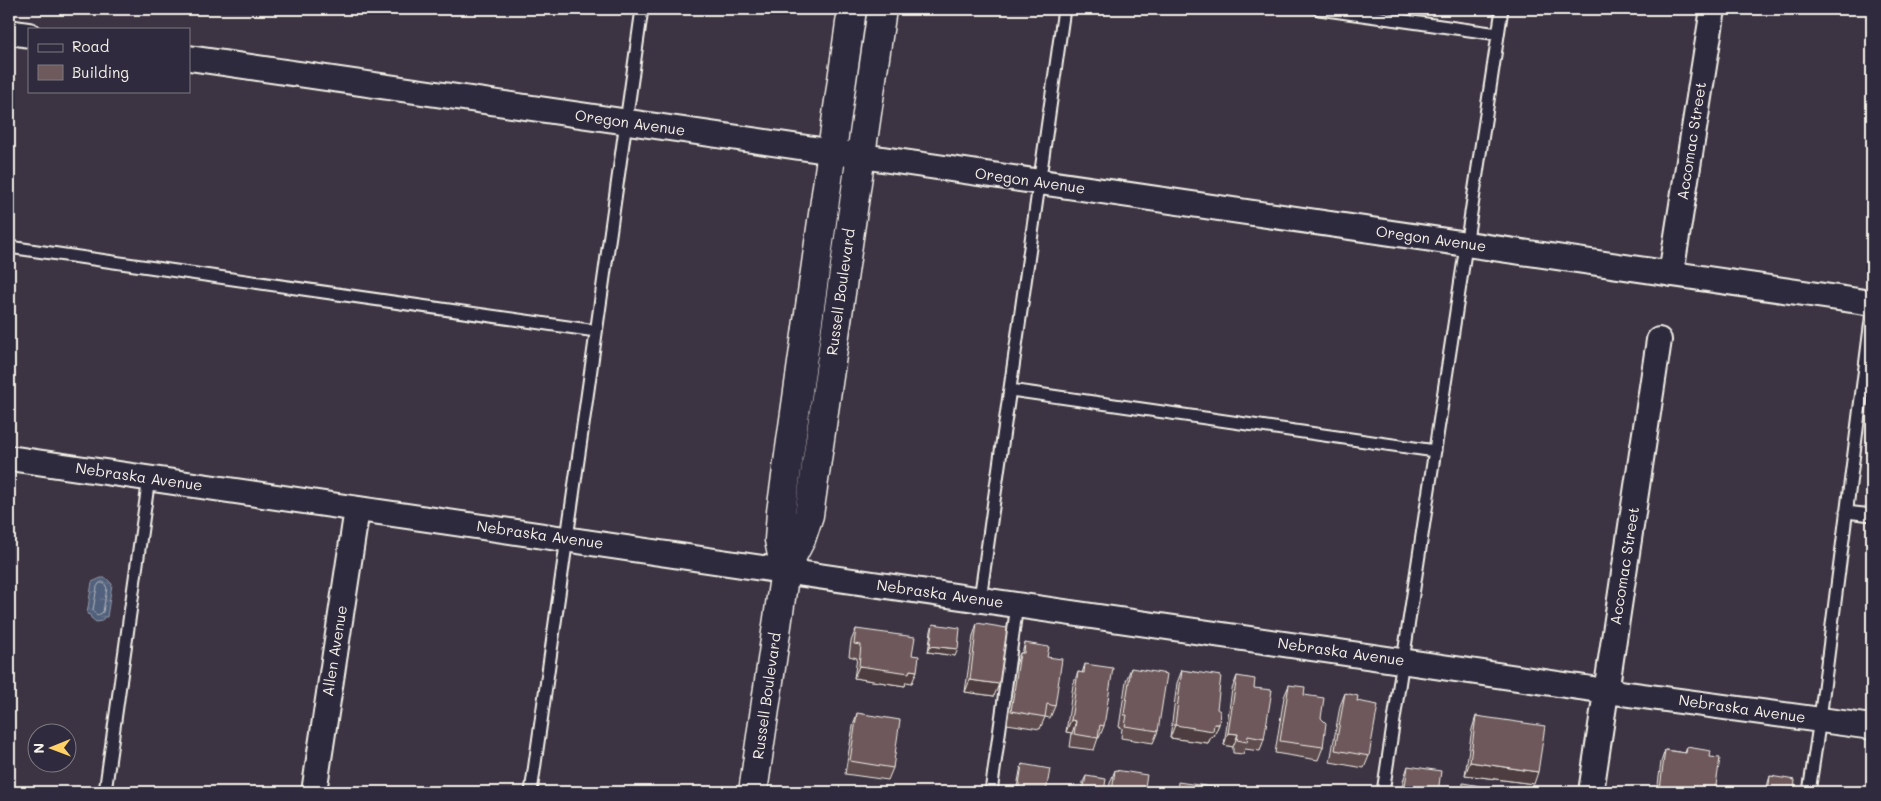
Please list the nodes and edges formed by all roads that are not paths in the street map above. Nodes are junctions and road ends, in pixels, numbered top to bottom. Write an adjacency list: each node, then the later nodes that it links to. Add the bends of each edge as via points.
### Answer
1 (642, 9): 12 (lane)
2 (852, 9): 13 (main road, Russell Boulevard)
3 (882, 9): 14 (main road, Russell Boulevard)
4 (1064, 9): 15 (lane)
5 (1319, 9): 9 (lane)
6 (1502, 9): 9 (lane)
7 (1713, 9): 18 (street, Accomac Street)
8 (9, 32): 10 (street)
9 (1498, 34): 16 (lane)
10 (28, 35)
11 (190, 58): 12 (street, Oregon Avenue)
12 (626, 122): 13 (street, Oregon Avenue); 21 (lane)
13 (832, 152): 14 (street, Oregon Avenue); 31 (main road, Russell Boulevard, via 781,512 779,540)
14 (861, 156): 15 (street, Oregon Avenue); 31 (main road, Russell Boulevard, via 809,515)
15 (1040, 182): 16 (street, Oregon Avenue); 23 (lane)
16 (1468, 244): 18 (street, Oregon Avenue); 24 (lane)
17 (9, 247): 21 (lane)
18 (1671, 274): 19 (street, Oregon Avenue)
19 (1872, 303)
20 (1872, 312): 28 (lane)
21 (596, 331): 30 (lane)
22 (1659, 340): 35 (street, Accomac Street)
23 (1010, 390): 24 (lane); 32 (lane)
24 (1435, 451): 34 (lane)
25 (9, 458): 26 (street, Nebraska Avenue)
26 (149, 478): 27 (street, Nebraska Avenue); 38 (lane)
27 (357, 509): 30 (street, Nebraska Avenue); 39 (street, Allen Avenue)
28 (1846, 512): 29 (lane); 36 (lane)
29 (1872, 516)
30 (567, 539): 31 (street, Nebraska Avenue); 40 (lane)
31 (785, 570): 32 (street, Nebraska Avenue); 41 (main road, Russell Boulevard)
32 (980, 599): 33 (street, Nebraska Avenue)
33 (1017, 605): 34 (street, Nebraska Avenue); 42 (lane)
34 (1403, 661): 35 (street, Nebraska Avenue); 43 (lane)
35 (1606, 691): 36 (street, Nebraska Avenue); 44 (street, Accomac Street)
36 (1820, 719): 37 (street, Nebraska Avenue); 45 (lane)
37 (1872, 727)
38 (105, 792)
39 (314, 792)
40 (531, 792)
41 (753, 792)
42 (991, 792)
43 (1383, 792)
44 (1591, 792)
45 (1809, 792)

